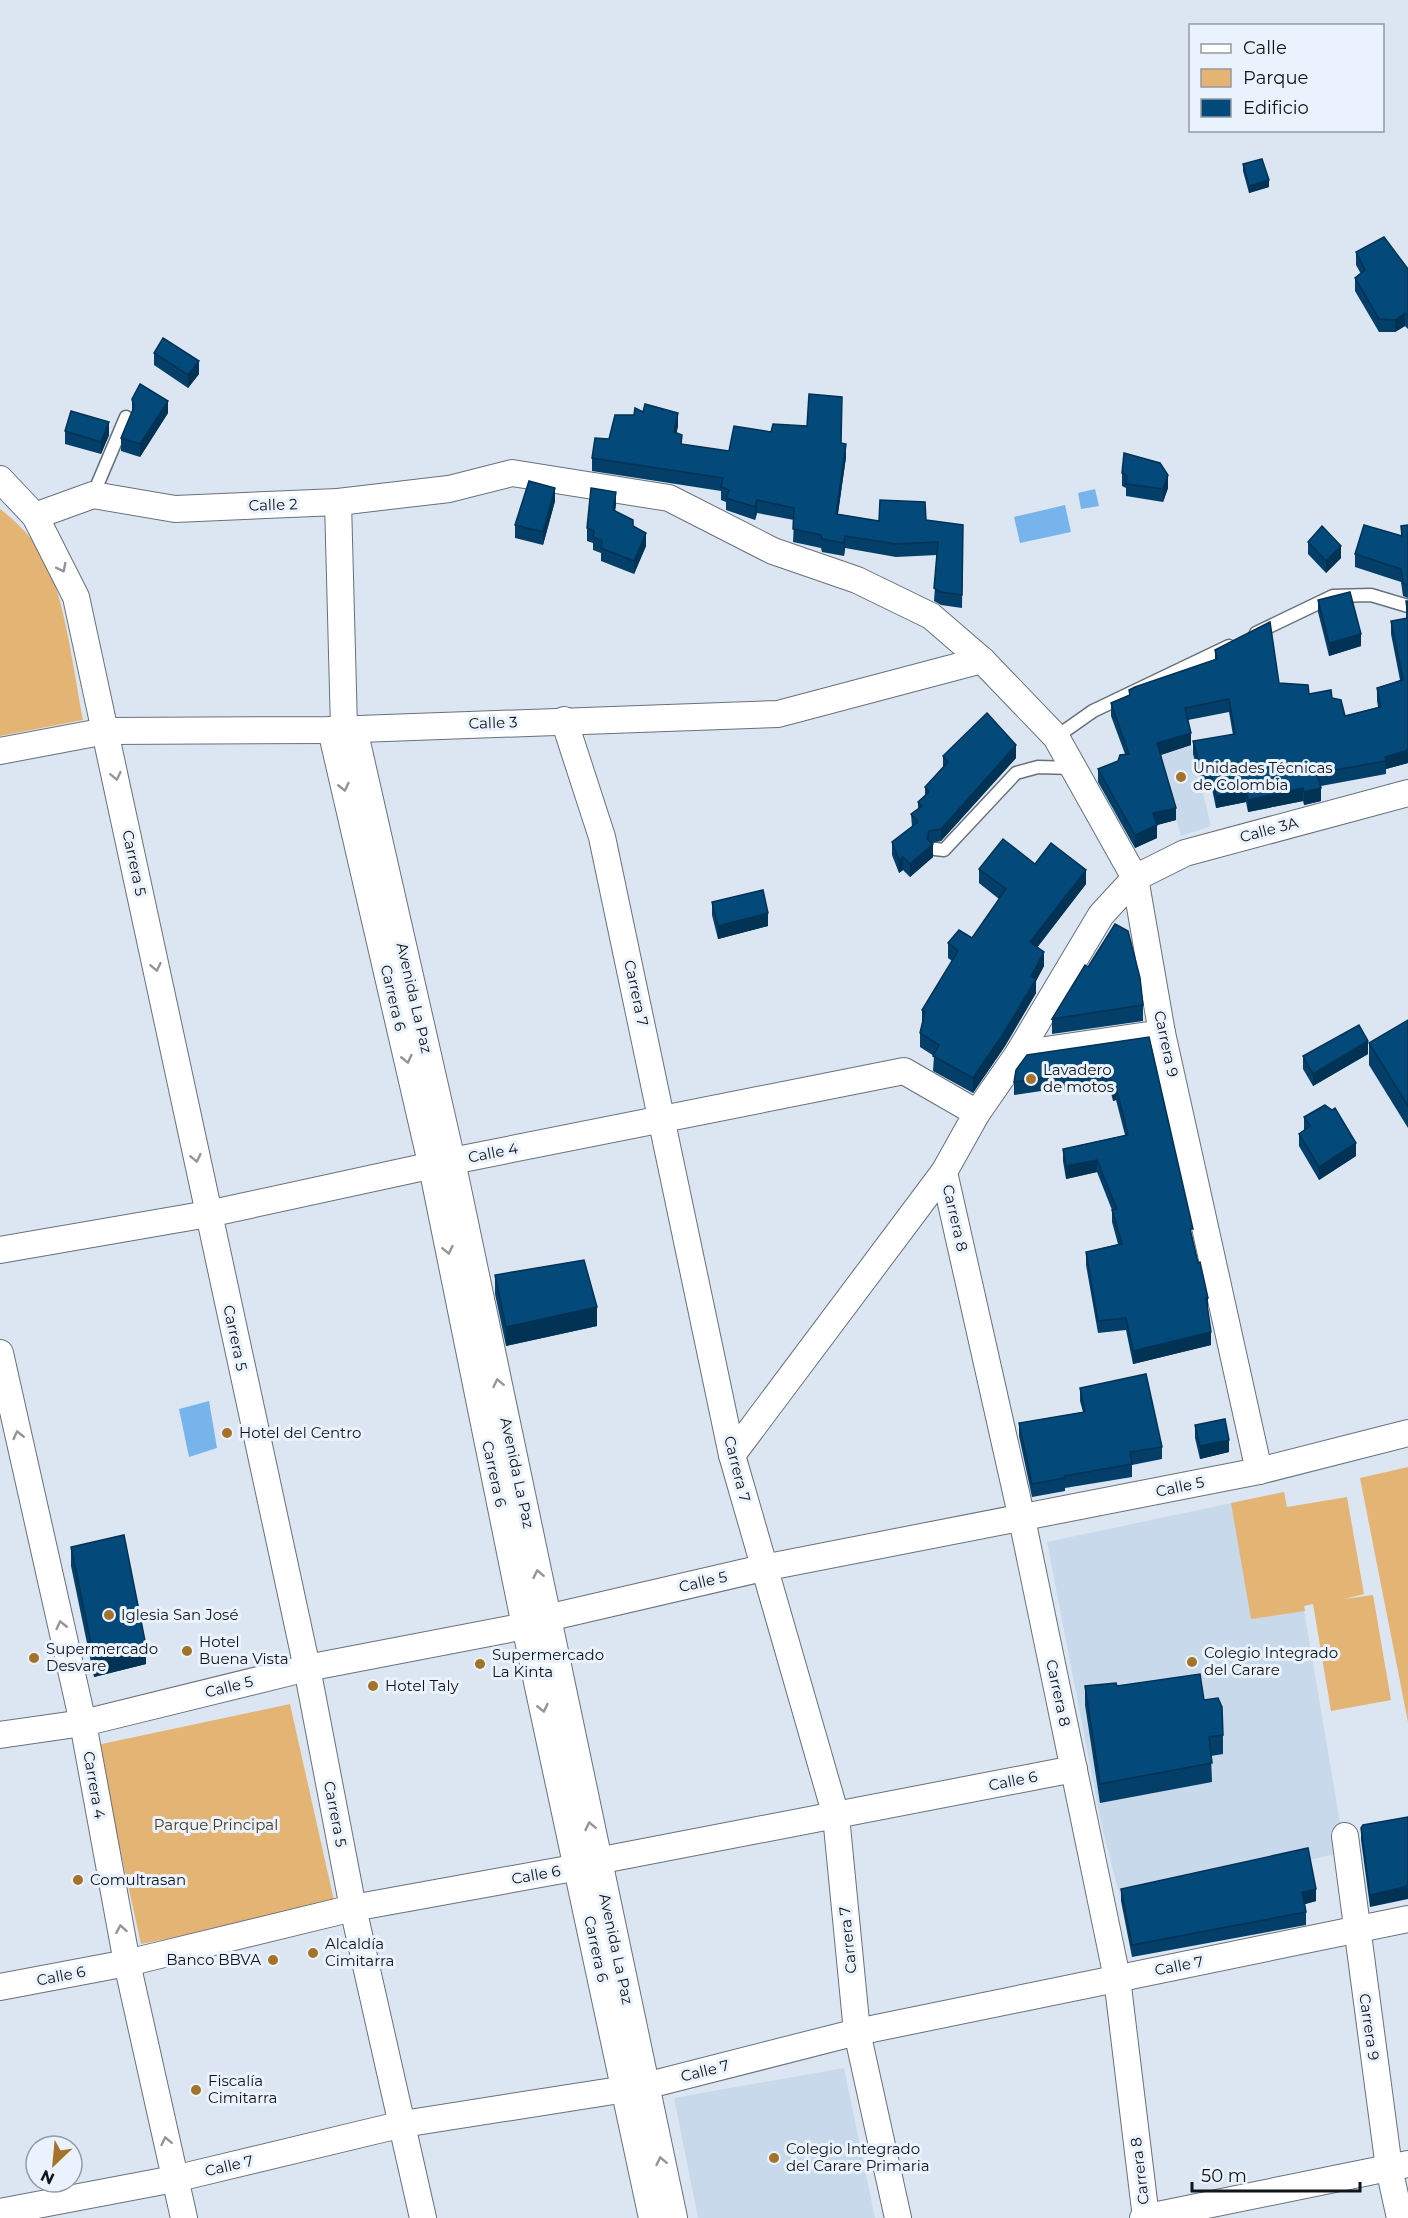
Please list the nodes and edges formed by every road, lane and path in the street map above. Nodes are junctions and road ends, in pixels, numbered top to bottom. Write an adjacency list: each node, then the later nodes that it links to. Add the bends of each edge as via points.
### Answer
1 (126, 417): 4 (lane)
2 (512, 473): 5 (street, Calle 2, via 449,489); 8 (street, Carrera 9, via 669,498 773,551 857,580 931,616)
3 (0, 479): 6 (street, Carrera 5)
4 (93, 495): 5 (street, Calle 2, via 175,509); 6 (street, Calle 2)
5 (338, 502): 10 (street, Carrera 6)
6 (35, 516): 11 (street, Carrera 5, one-way to 11, via 76,597)
7 (1408, 606): 12 (lane, via 1371,595 1333,596 1093,711)
8 (982, 660): 9 (street, Calle 3, via 778,714); 12 (street, Carrera 9)
9 (564, 720): 10 (street, Calle 3); 21 (street, Carrera 7, via 602,837)
10 (343, 729): 11 (street, Calle 3); 22 (street, Carrera 6)
11 (106, 731): 13 (street, Calle 3); 24 (street, Carrera 5, one-way to 24)
12 (1056, 737): 14 (street, Carrera 9)
13 (0, 751)
14 (1072, 768): 16 (lane, via 1038,766 1016,773 944,850); 17 (street, Carrera 9)
15 (1408, 793): 17 (street, Calle 3A, via 1185,853)
16 (935, 849)
17 (1134, 878): 18 (street, Carrera 9); 19 (street, via 1101,915)
18 (1162, 1033): 19 (street); 29 (street, Carrera 9)
19 (1018, 1054): 20 (street)
20 (977, 1113): 21 (street, Calle 4, via 904,1071); 23 (street)
21 (663, 1120): 22 (street, Calle 4); 28 (street, Carrera 7)
22 (442, 1164): 24 (street, Calle 4); 32 (street, Carrera 6)
23 (945, 1172): 28 (street); 30 (street, Carrera 8)
24 (208, 1214): 25 (street, Calle 4); 33 (street, Carrera 5)
25 (0, 1250)
26 (0, 1353): 34 (street, Carrera 4, one-way to 26)
27 (1408, 1433): 29 (street, Calle 5)
28 (732, 1455): 31 (street, Carrera 7)
29 (1259, 1471): 30 (street, Calle 5)
30 (1022, 1519): 31 (street, Calle 5); 36 (street, Carrera 8)
31 (763, 1568): 32 (street, Calle 5); 37 (street, Carrera 7)
32 (536, 1622): 33 (street, Calle 5); 39 (street, Carrera 6)
33 (307, 1668): 34 (street, Calle 5); 40 (street, Carrera 5)
34 (83, 1723): 35 (street, Calle 5); 43 (street, Carrera 4, one-way to 34)
35 (0, 1736)
36 (1074, 1769): 37 (street, Calle 6); 44 (street, Carrera 8)
37 (836, 1816): 39 (street, Calle 6); 46 (street, Carrera 7)
38 (1346, 1836): 42 (street, Carrera 9)
39 (588, 1864): 40 (street, Calle 6); 47 (street, Carrera 6)
40 (353, 1908): 43 (street, Calle 6); 48 (street, Carrera 5)
41 (1408, 1919): 42 (street, Calle 7)
42 (1356, 1930): 44 (street, Calle 7); 49 (street, Carrera 9)
43 (127, 1963): 45 (street, Calle 6); 50 (street, Carrera 4, one-way to 43)
44 (1117, 1978): 46 (street, Calle 7); 57 (street, Carrera 8)
45 (0, 1987)
46 (857, 2032): 47 (street, Calle 7); 56 (street, Carrera 7)
47 (635, 2088): 48 (street, Calle 7); 54 (street, Carrera 6); 55 (street, one-way to 47)
48 (403, 2124): 50 (street, Calle 7); 53 (street, Carrera 5)
49 (1399, 2166): 57 (street); 58 (street, Carrera 9)
50 (174, 2179): 51 (street, Calle 7); 52 (street, Carrera 4)
51 (0, 2212)
52 (184, 2218)
53 (423, 2218)
54 (652, 2218)
55 (674, 2218)
56 (897, 2218)
57 (1145, 2218)
58 (1400, 2218)

